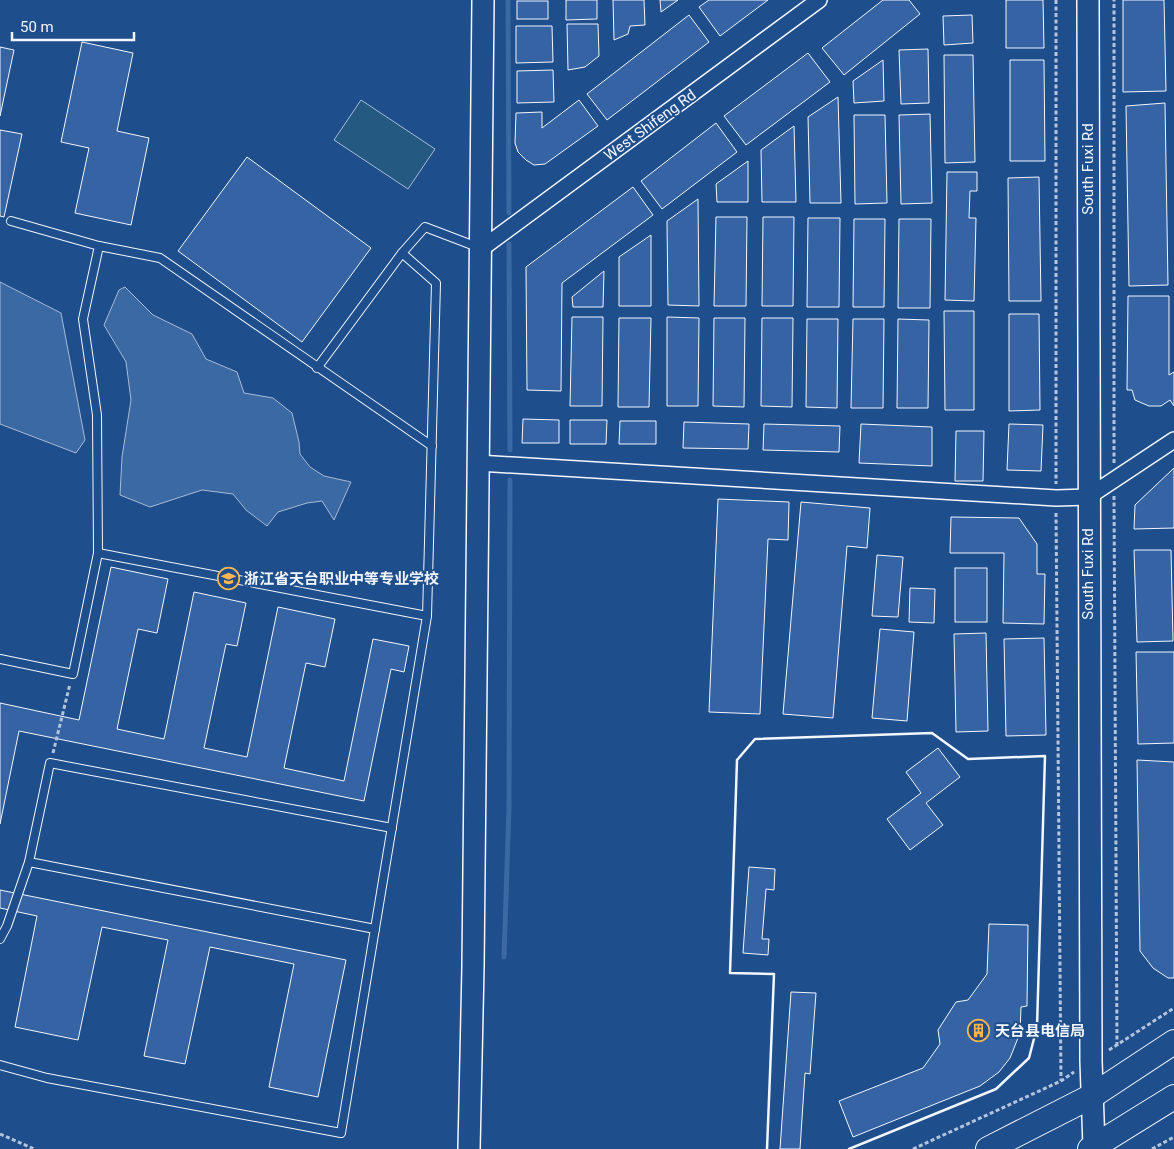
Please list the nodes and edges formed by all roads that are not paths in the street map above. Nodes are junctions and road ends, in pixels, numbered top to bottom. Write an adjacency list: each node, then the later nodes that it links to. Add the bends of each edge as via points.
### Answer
1 (482, 0): 6 (street)
2 (819, 0): 6 (street, West Shifeng Rd)
3 (1088, 0): 12 (street, South Fuxi Rd)
4 (11, 222): 5 (lane)
5 (99, 246): 8 (lane, via 160,258); 13 (lane, via 83,319 97,415)
6 (481, 249): 7 (lane, via 425,227); 11 (street)
7 (402, 253): 8 (lane); 10 (lane, via 436,283)
8 (317, 368): 10 (lane)
9 (1174, 440): 12 (street)
10 (432, 446): 14 (lane)
11 (478, 463): 12 (street, via 1056,498); 25 (street)
12 (1088, 497): 22 (street, South Fuxi Rd)
13 (98, 552): 14 (lane); 15 (lane, via 73,674)
14 (428, 616): 16 (lane)
15 (0, 659)
16 (392, 828): 17 (lane, via 50,763); 18 (lane)
17 (29, 862): 18 (lane); 19 (lane)
18 (375, 929): 21 (lane, via 341,1133 47,1078)
19 (0, 939)
20 (1174, 1042): 22 (main road)
21 (0, 1065)
22 (1092, 1096): 24 (street, South Fuxi Rd); 26 (main road)
23 (1174, 1097): 24 (main road)
24 (1092, 1148)
25 (469, 1149)
26 (988, 1149)

